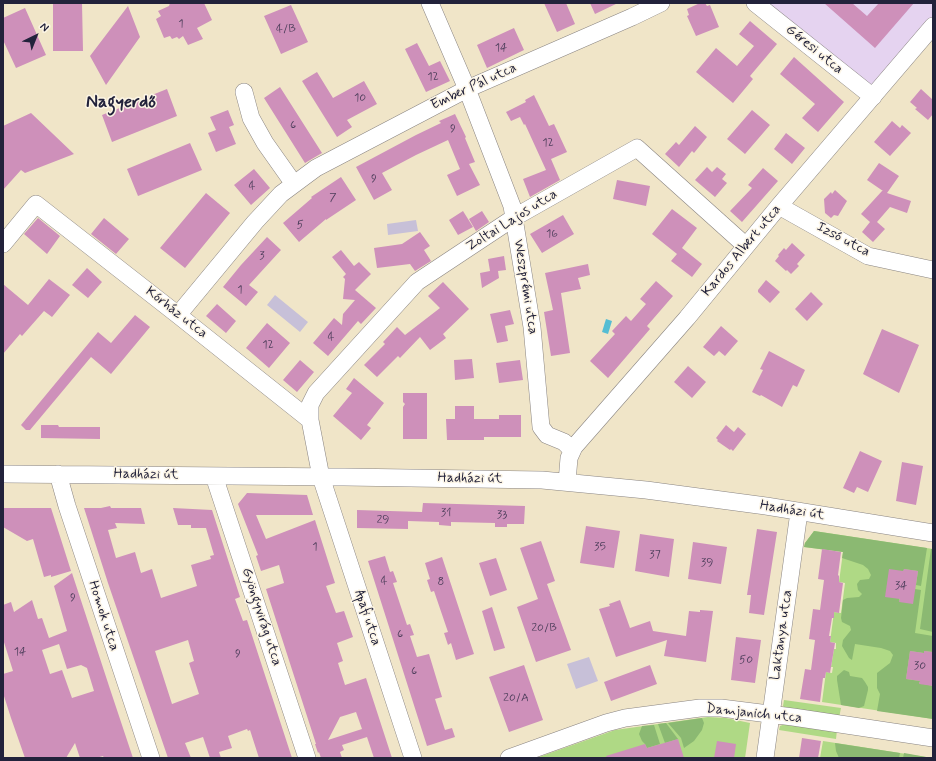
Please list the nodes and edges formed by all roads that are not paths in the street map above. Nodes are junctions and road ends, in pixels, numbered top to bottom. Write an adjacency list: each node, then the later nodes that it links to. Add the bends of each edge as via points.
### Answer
1 (430, 3): 5 (street, Weszprémi utca)
2 (661, 3): 5 (street, Ember Pál utca)
3 (755, 3): 7 (street, Géresi utca)
4 (933, 26): 7 (street, Kardos Albert utca)
5 (467, 89): 8 (street, Ember Pál utca, via 316,168); 10 (street, Weszprémi utca)
6 (244, 92): 8 (street, via 251,118 264,143)
7 (873, 97): 9 (street, Kardos Albert utca)
8 (294, 184): 14 (street, Ember Pál utca, via 255,222)
9 (779, 206): 12 (street, Kardos Albert utca); 13 (street, Izsó utca, via 868,256)
10 (515, 217): 12 (street, Zoltai Lajos utca, via 636,148); 15 (street, Zoltai Lajos utca, via 417,282 316,393 310,405); 16 (street, Weszprémi utca, via 532,327 540,424 547,435 564,442)
11 (3, 244): 14 (street, Kórház utca, via 36,204)
12 (746, 246): 16 (street, Kardos Albert utca)
13 (933, 270)
14 (178, 314): 15 (street, Kórház utca)
15 (310, 420): 20 (street)
16 (572, 450): 21 (street, Kardos Albert utca)
17 (3, 474): 18 (street, Hadházi út)
18 (58, 474): 19 (street, Hadházi út); 26 (street, Homok utca)
19 (214, 476): 20 (street, Hadházi út); 27 (street, Gyöngyvirág utca)
20 (321, 477): 21 (street, Hadházi út); 28 (street, Apafi utca)
21 (567, 482): 22 (street, Hadházi út, via 646,490)
22 (799, 512): 23 (street, Hadházi út); 24 (street, Laktanya utca)
23 (933, 533)
24 (771, 715): 25 (street, Damjanich utca); 29 (street, Damjanich utca, via 707,708 625,718); 30 (street, Laktanya utca)
25 (933, 738)
26 (151, 758)
27 (307, 758)
28 (413, 758)
29 (509, 758)
30 (765, 758)

